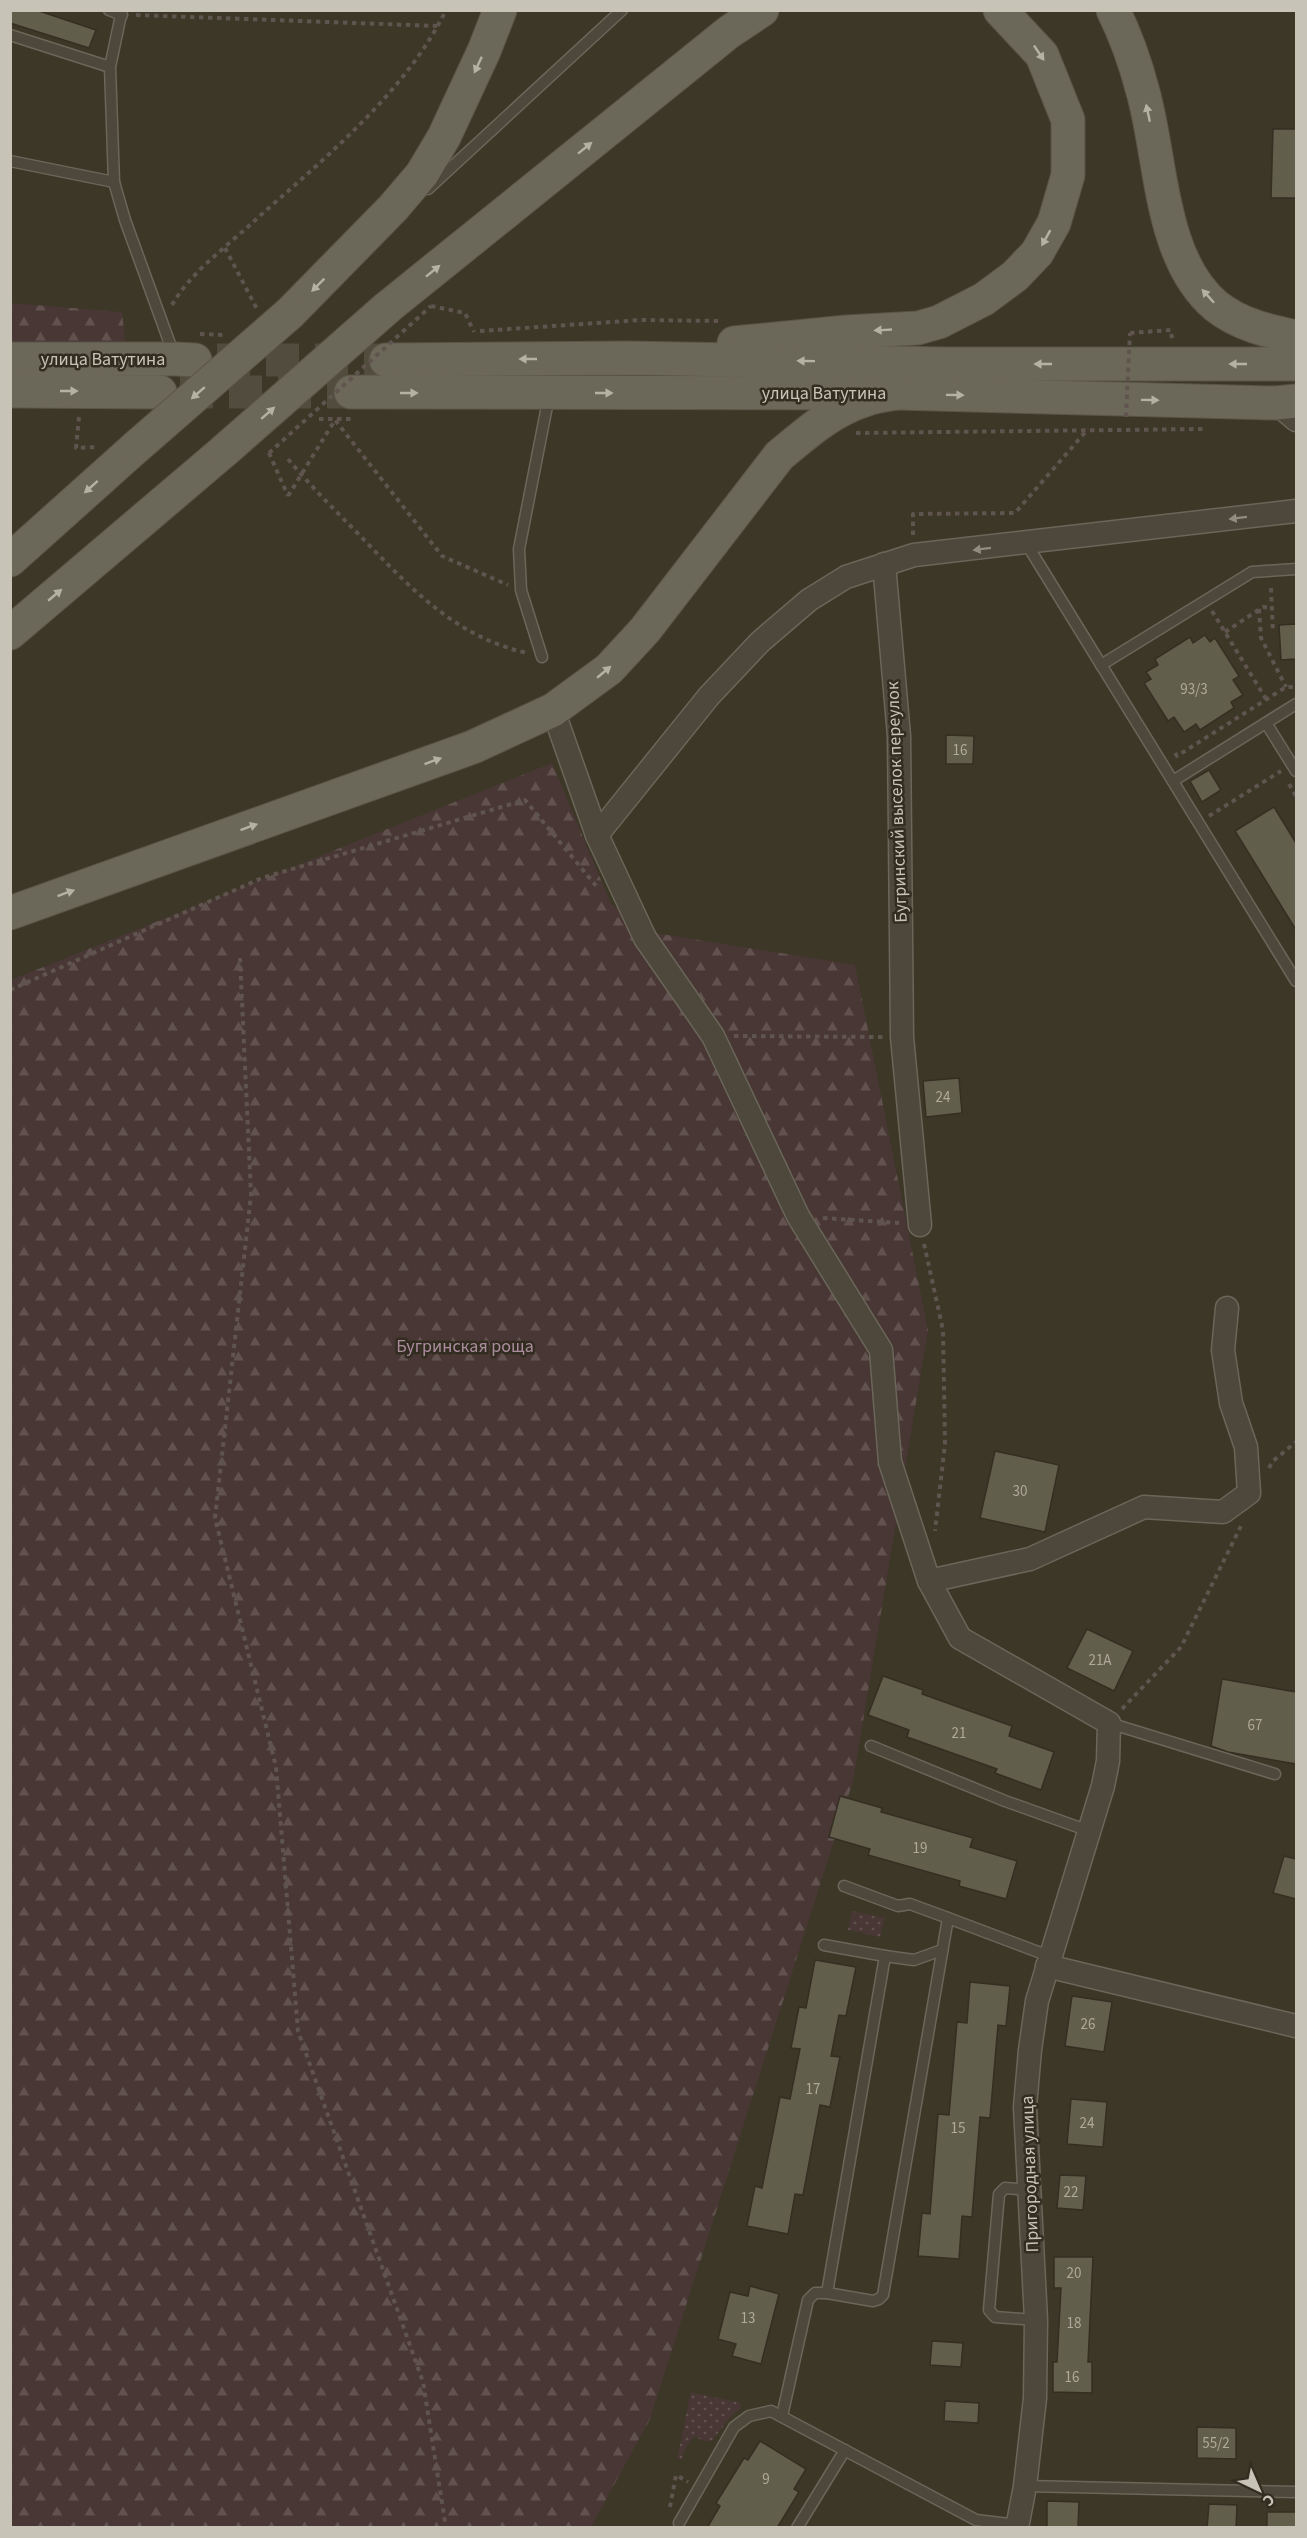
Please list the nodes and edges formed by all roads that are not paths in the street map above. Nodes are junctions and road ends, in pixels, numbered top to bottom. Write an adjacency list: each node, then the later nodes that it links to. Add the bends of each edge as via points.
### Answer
1 (109, 10): 7 (lane)
2 (500, 10): 13 (main road, one-way to 13, via 444,137 422,174)
3 (622, 10): 13 (lane, via 417,198)
4 (762, 10): 8 (main road)
5 (1000, 10): 16 (main road, one-way to 16, via 1042,55 1068,120 1068,175 1054,223 1037,253 1015,276 984,299 918,328 754,340)
6 (1113, 10): 14 (main road, one-way to 6, via 1251,327 1216,306 1193,279 1174,238 1143,93)
7 (122, 13): 10 (lane)
8 (735, 21): 31 (main road, one-way to 8, bridge, via 388,307)
9 (10, 35): 10 (lane)
10 (110, 68): 12 (lane)
11 (10, 161): 12 (lane)
12 (114, 182): 15 (lane)
13 (346, 256): 28 (main road, one-way to 28, bridge, via 274,313 135,448)
14 (1296, 337)
15 (178, 350): 17 (main road, улица Ватутина)
16 (628, 358): 18 (main road, улица Ватутина, one-way to 18); 19 (main road, улица Ватутина, one-way to 16, via 945,364)
17 (10, 359)
18 (386, 360)
19 (1296, 364)
20 (10, 391): 21 (main road, улица Ватутина, one-way to 21)
21 (160, 392)
22 (351, 392): 23 (main road, улица Ватутина, one-way to 23)
23 (550, 393): 24 (main road, улица Ватутина, one-way to 24); 32 (lane, via 519,549 521,590)
24 (897, 393): 25 (main road, улица Ватутина, one-way to 25); 35 (main road, one-way to 24, via 609,669 645,630 779,456 834,415 864,400)
25 (1290, 408)
26 (1296, 512): 27 (street, one-way to 27)
27 (1026, 543): 29 (street, one-way to 29, via 914,555); 33 (lane)
28 (10, 560)
29 (884, 564): 39 (street, via 846,577 810,600 760,642 709,696); 42 (street, Бугринский выселок переулок, via 899,736 902,1037)
30 (1296, 570): 33 (lane, via 1252,572)
31 (10, 633)
32 (543, 657)
33 (1101, 665): 38 (lane)
34 (1296, 704): 36 (lane)
35 (553, 710): 39 (street); 40 (main road, one-way to 35, via 472,747)
36 (1266, 723): 37 (lane); 38 (lane)
37 (1294, 768)
38 (1173, 781): 41 (lane)
39 (597, 835): 44 (street, via 645,938 713,1036 798,1216 881,1350 890,1462)
40 (10, 913)
41 (1296, 981)
42 (920, 1225)
43 (1227, 1308): 44 (street, via 1222,1350 1231,1403 1246,1447 1249,1494 1223,1512 1144,1507 1030,1559)
44 (929, 1581): 45 (street, via 960,1638)
45 (1109, 1723): 47 (lane); 48 (street, Пригородная улица, via 1106,1769)
46 (871, 1746): 48 (lane)
47 (1275, 1774)
48 (1089, 1831): 54 (street, Пригородная улица)
49 (844, 1886): 50 (lane, via 898,1906 910,1904)
50 (948, 1918): 52 (lane); 54 (lane)
51 (824, 1945): 53 (lane)
52 (942, 1950): 53 (lane, via 914,1960); 57 (lane, via 883,2295 873,2301)
53 (885, 1956): 57 (lane)
54 (1048, 1961): 55 (street); 56 (street, Пригородная улица, via 1037,2001 1025,2107)
55 (1296, 2026)
56 (1030, 2190): 58 (street, Пригородная улица); 58 (lane, via 1005,2188 999,2194 989,2310 995,2317)
57 (826, 2293): 59 (lane, via 815,2293 808,2300)
58 (1036, 2320): 61 (street, Пригородная улица, via 1035,2398)
59 (782, 2416): 60 (lane); 63 (lane, via 765,2412 742,2419 734,2427)
60 (845, 2450): 64 (lane); 66 (lane)
61 (1025, 2486): 62 (lane); 65 (street, Пригородная улица)
62 (1296, 2492)
63 (679, 2523)
64 (975, 2524): 65 (lane)
65 (1018, 2526)
66 (797, 2528)

